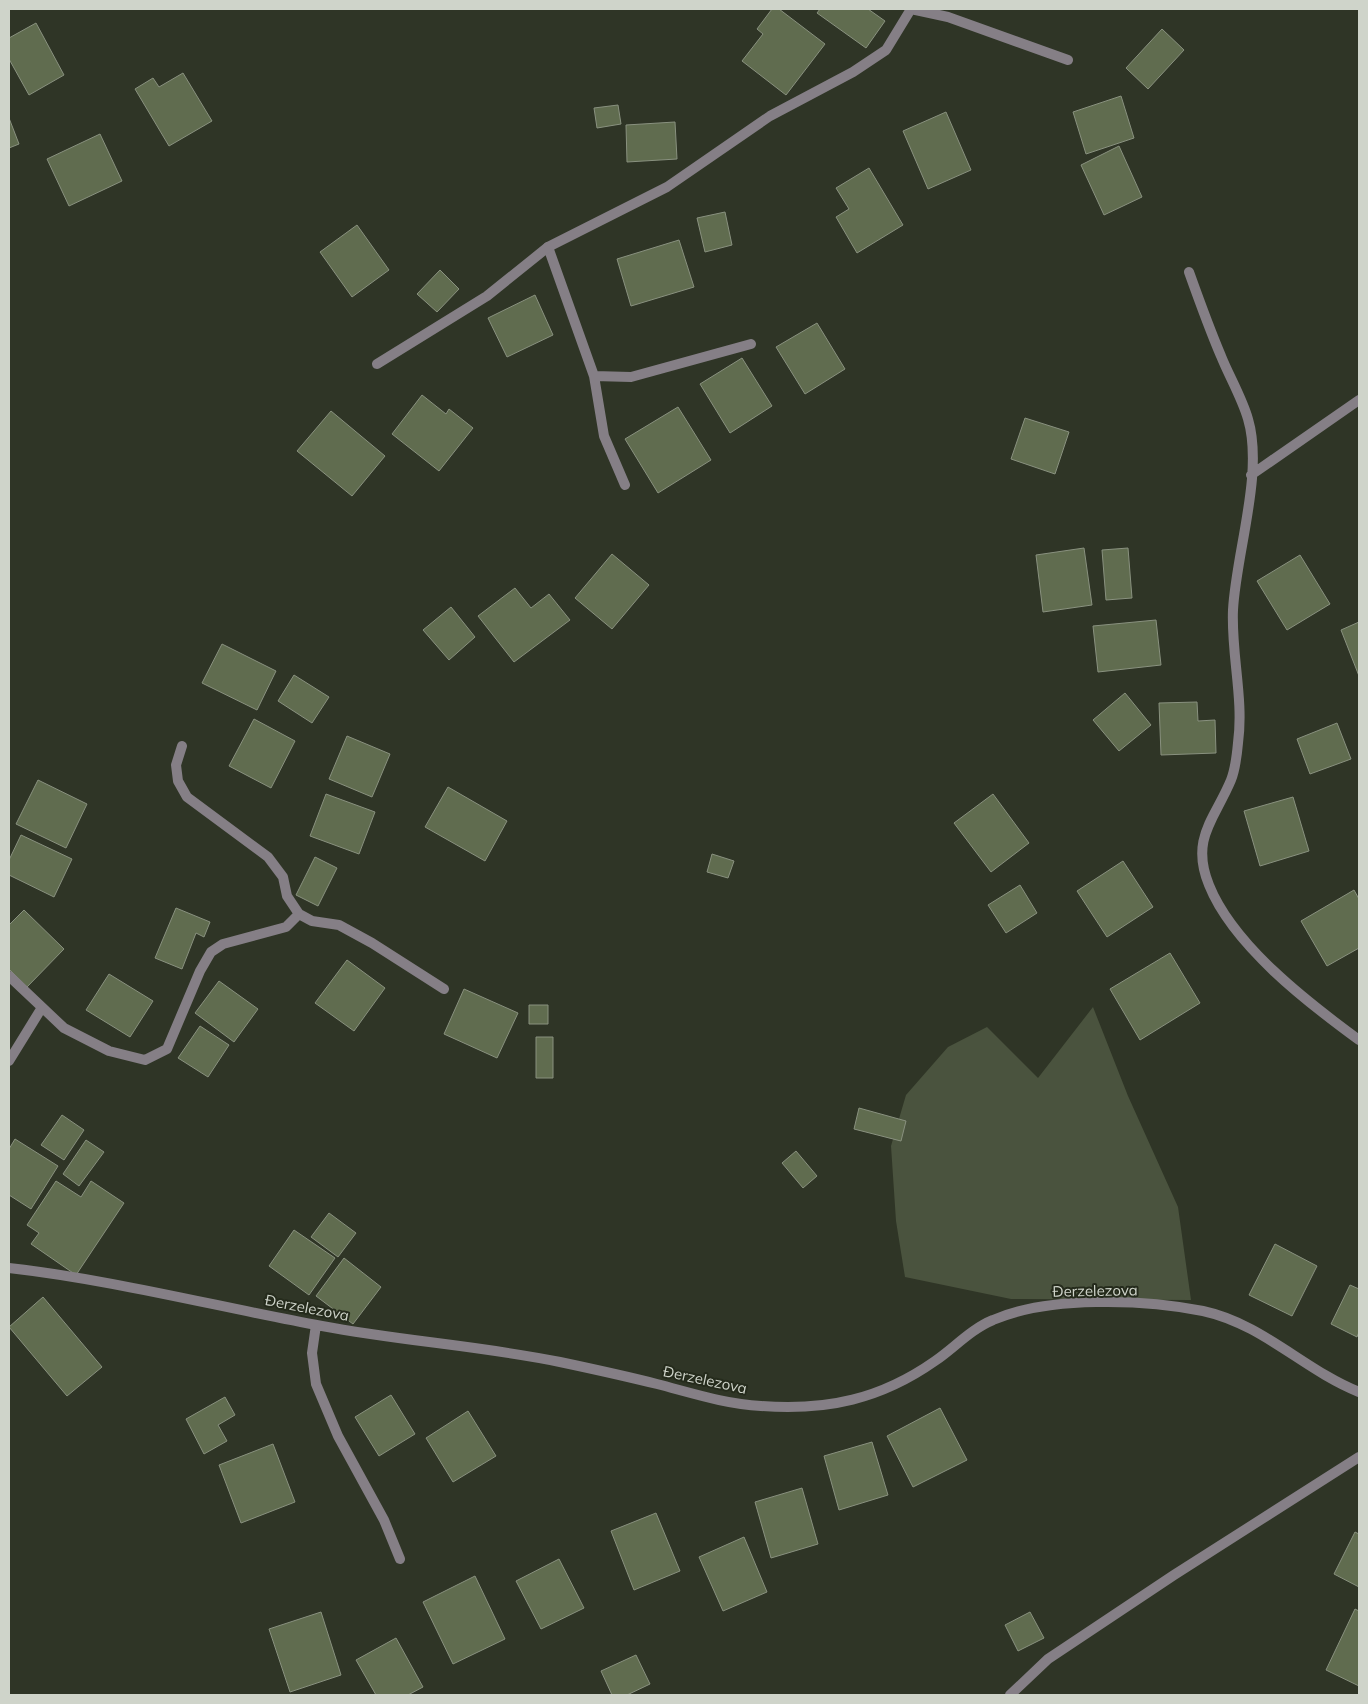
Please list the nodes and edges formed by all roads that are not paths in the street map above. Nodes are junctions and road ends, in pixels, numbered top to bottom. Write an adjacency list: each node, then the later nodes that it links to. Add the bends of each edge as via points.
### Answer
1 (1068, 60): 2 (street, via 948,17 911,9 886,50 853,72 770,116 667,187)
2 (548, 247): 5 (street, via 487,296); 6 (street)
3 (1189, 272): 8 (street, via 1212,337 1248,419 1252,444)
4 (751, 344): 6 (street, via 632,377)
5 (376, 364)
6 (594, 376): 9 (street, via 604,436)
7 (1359, 400): 8 (street)
8 (1251, 476): 15 (street, via 1233,610 1239,742 1231,780 1204,832 1203,857 1208,884 1228,922 1270,967)
9 (625, 485)
10 (182, 746): 11 (street, via 176,765 178,781 188,797 268,857 283,877 287,896)
11 (299, 914): 13 (street, via 312,921 338,925); 14 (street, via 286,927 223,944 211,952 167,1049 145,1060 109,1051 64,1028)
12 (9, 976): 14 (street)
13 (444, 989)
14 (41, 1009): 16 (street)
15 (1359, 1040)
16 (9, 1061)
17 (9, 1268): 18 (street, Đerzelezova)
18 (316, 1325): 19 (street, Đerzelezova, via 560,1362 724,1402 800,1406 829,1405 866,1397 902,1382 989,1321 1014,1312 1096,1303 1161,1305 1205,1312 1239,1322); 21 (street, via 312,1353 316,1384 338,1436 384,1520)
19 (1359, 1392)
20 (1359, 1458): 22 (street, via 1070,1644 1048,1659)
21 (400, 1559)
22 (1010, 1695)

